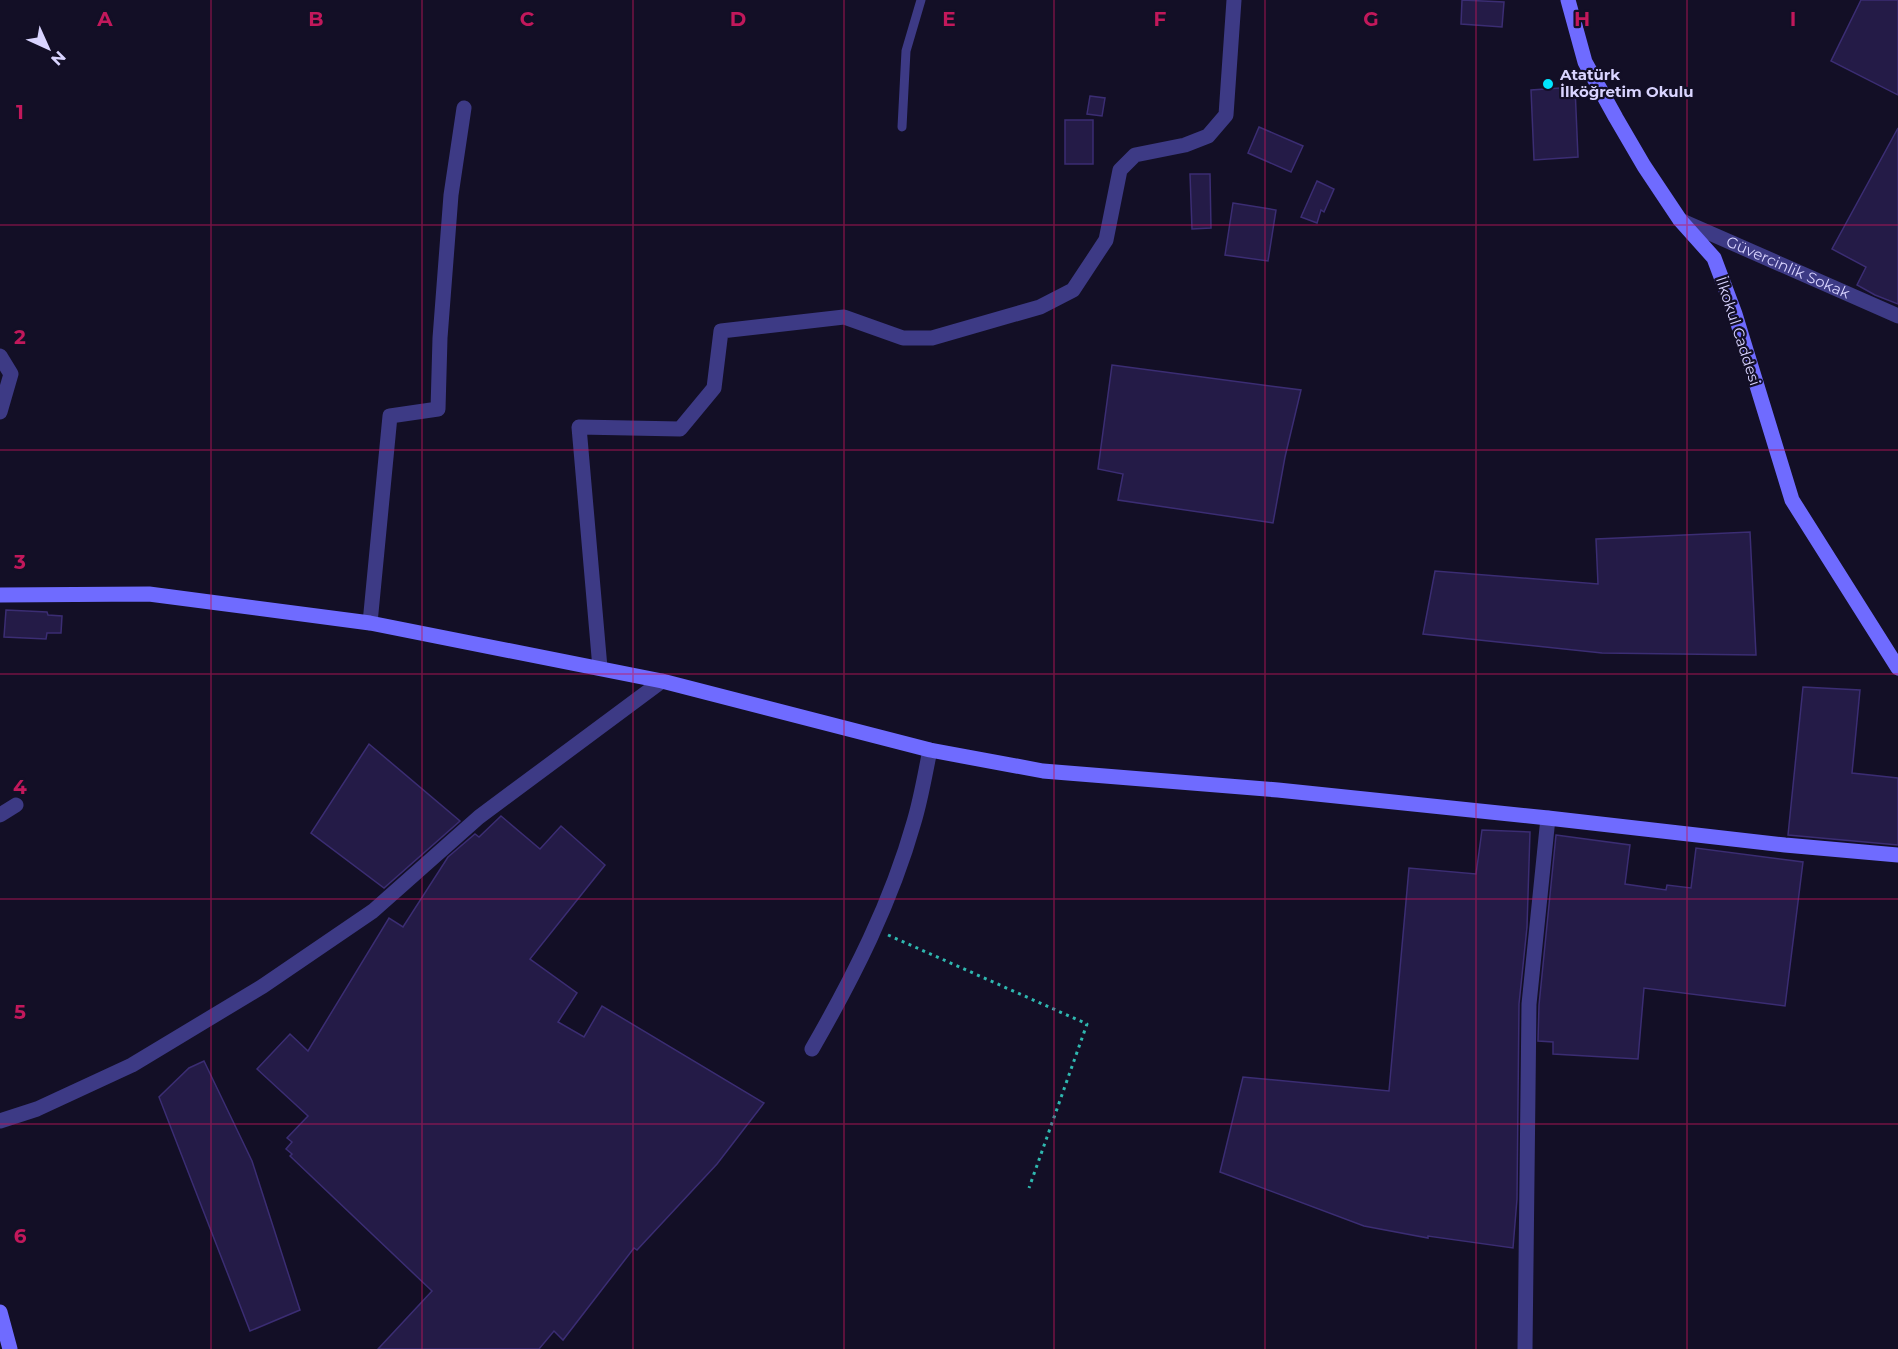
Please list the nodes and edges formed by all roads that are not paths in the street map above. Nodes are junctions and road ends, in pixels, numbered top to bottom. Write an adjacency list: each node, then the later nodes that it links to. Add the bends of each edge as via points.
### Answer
1 (921, 0): 5 (lane, via 906,51)
2 (1234, 0): 12 (street, via 1226,116 1208,136 1135,155 1120,170 1106,240 1072,290 1040,307 932,339 903,338 844,317 721,331 714,388 680,429 579,426)
3 (1568, 0): 6 (street, İlkokul Caddesi, via 1585,62 1644,166)
4 (464, 108): 11 (street, via 451,195 438,409 390,416)
5 (902, 127)
6 (1680, 220): 7 (street, Güvercinlik Sokak); 13 (street, İlkokul Caddesi, via 1714,258 1792,500)
7 (1898, 316)
8 (0, 356): 9 (street, via 11,374)
9 (0, 411)
10 (0, 595): 11 (street, via 149,594)
11 (370, 622): 12 (street)
12 (600, 668): 14 (street)
13 (1898, 668)
14 (662, 681): 15 (street); 21 (street, via 479,817 373,911 263,986 132,1065 37,1109)
15 (930, 750): 18 (street, via 1043,771); 20 (street, via 915,821 893,886 847,988)
16 (16, 805): 17 (street)
17 (0, 815)
18 (1548, 818): 19 (street); 24 (street, via 1528,1004)
19 (1898, 855)
20 (812, 1049)
21 (0, 1121)
22 (0, 1312): 23 (street)
23 (10, 1349)
24 (1525, 1349)

